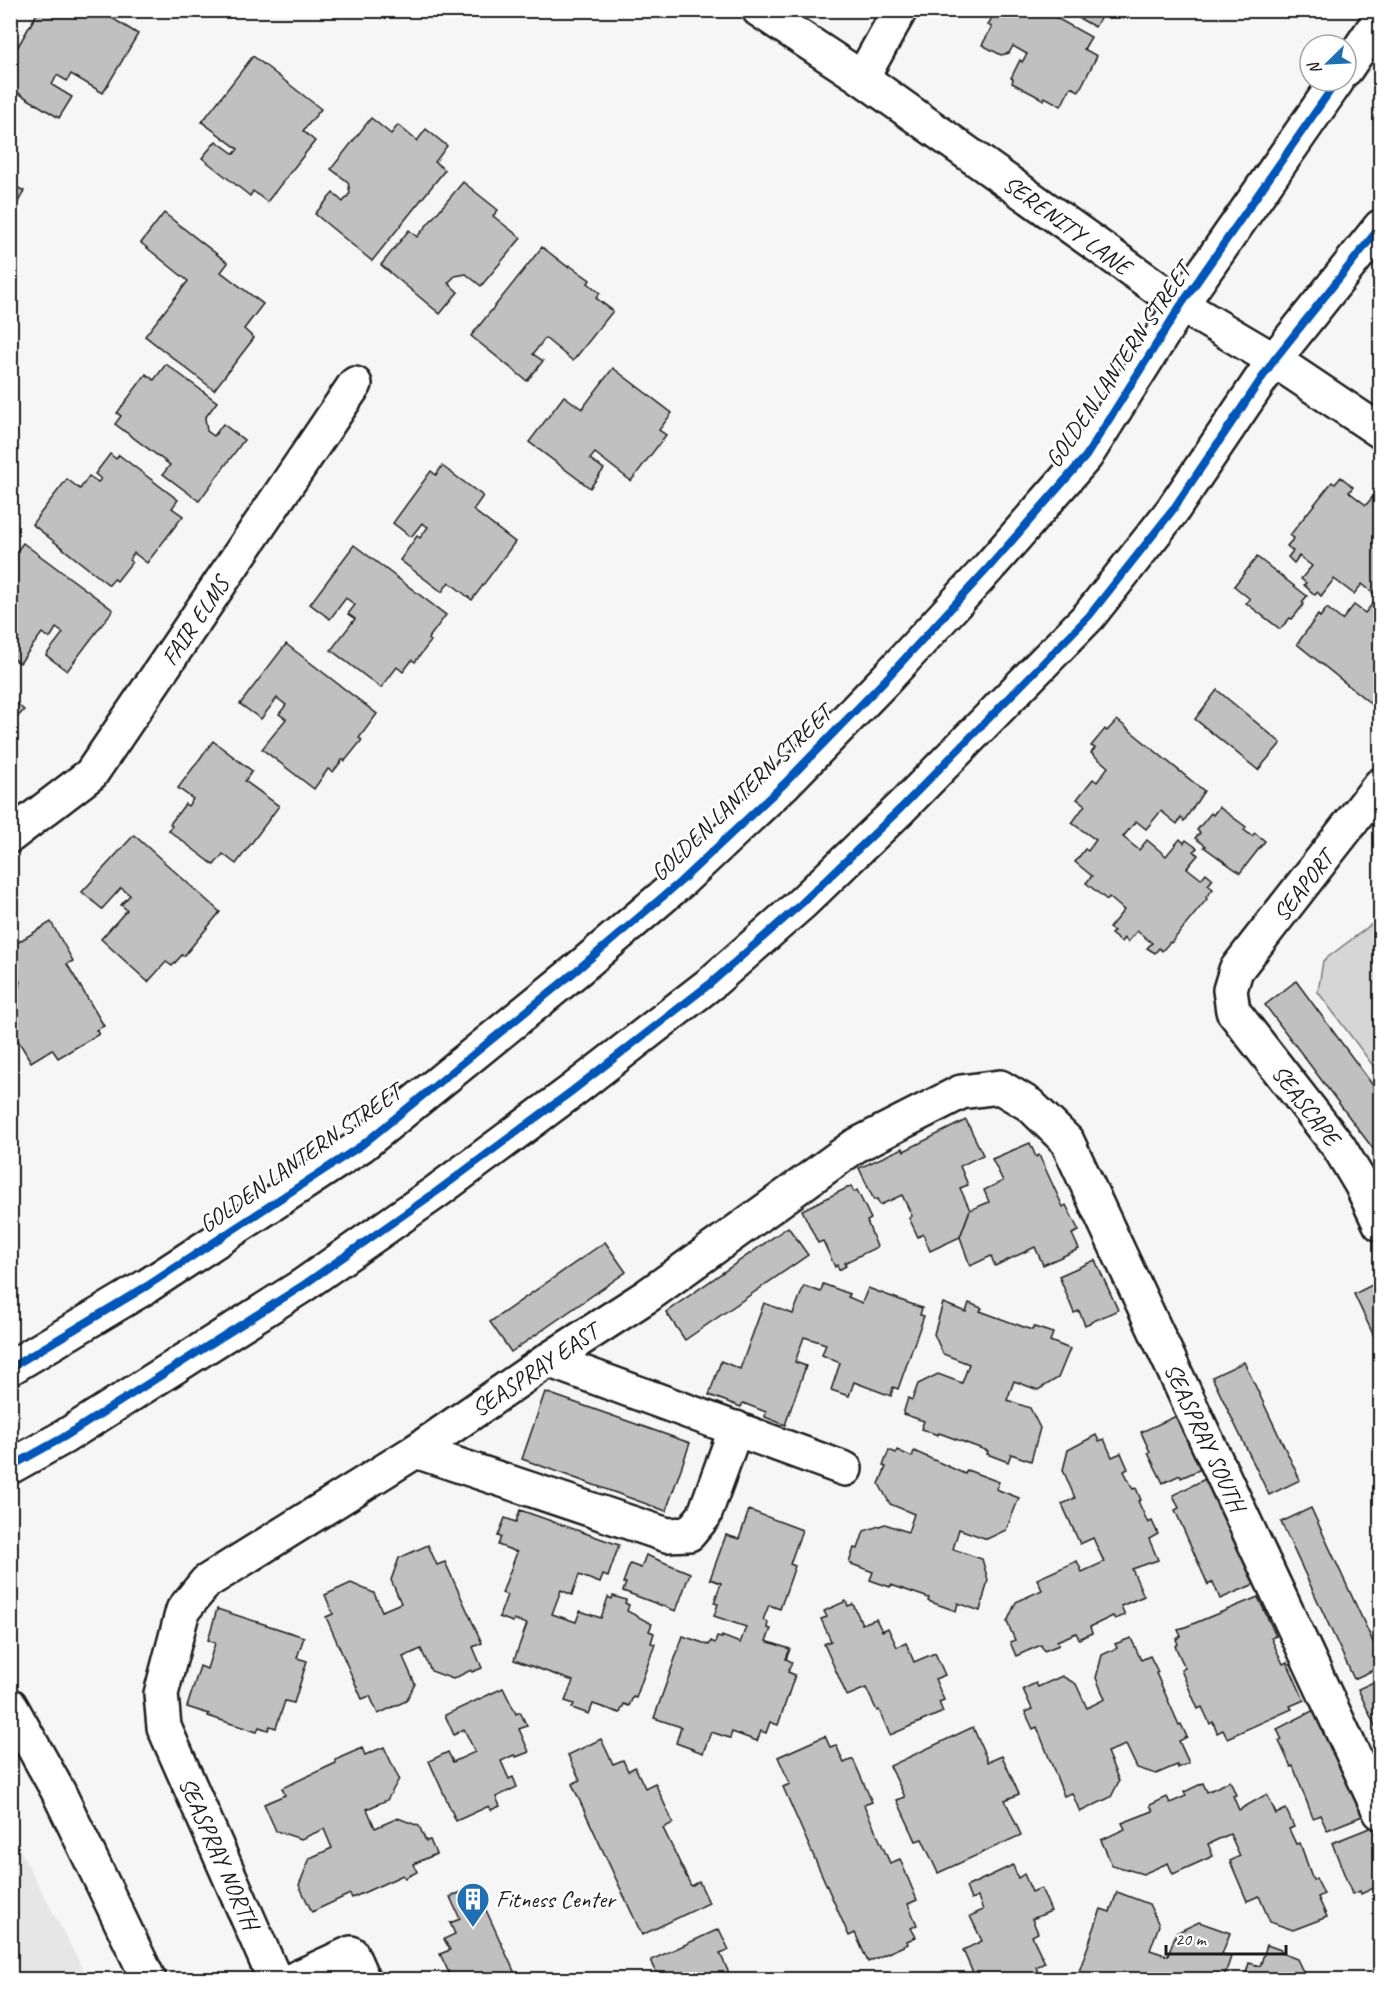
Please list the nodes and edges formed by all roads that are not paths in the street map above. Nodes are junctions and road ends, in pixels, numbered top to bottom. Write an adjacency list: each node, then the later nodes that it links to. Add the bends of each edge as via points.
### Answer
1 (759, 10): 5 (street, SERENITY LANE)
2 (900, 10): 5 (street)
3 (1380, 19): 4 (street)
4 (1358, 51)
5 (862, 78): 8 (street, SERENITY LANE)
6 (1329, 93): 8 (street, GOLDEN LANTERN STREET)
7 (1380, 227): 9 (street)
8 (1181, 305): 9 (street, SERENITY LANE); 18 (street, GOLDEN LANTERN STREET, via 1086,456 886,679 784,784 680,882 362,1145 147,1286)
9 (1274, 360): 11 (street, SERENITY LANE); 21 (street, via 1172,512 1089,616 901,808 736,962 563,1098 321,1272 64,1437)
10 (355, 384): 13 (street, FAIR ELMS, via 91,774)
11 (1380, 431)
12 (1380, 785): 14 (street, SEAPORT, via 1236,970)
13 (10, 836)
14 (1230, 990): 16 (street, SEASCAPE, via 1233,1011 1339,1147)
15 (1000, 1088): 17 (street, SEASPRAY EAST, via 961,1092 855,1146 647,1296); 25 (street, SEASPRAY SOUTH, via 1030,1106 1067,1141)
16 (1380, 1224)
17 (548, 1360): 19 (street); 20 (street, SEASPRAY EAST)
18 (10, 1368)
19 (736, 1428): 20 (street, via 704,1516 689,1534 667,1535); 22 (street)
20 (416, 1450): 24 (street, SEASPRAY EAST, via 206,1582 183,1610 161,1694)
21 (10, 1467)
22 (845, 1468)
23 (10, 1706): 26 (street, via 58,1791)
24 (164, 1727): 27 (street, SEASPRAY NORTH)
25 (1380, 1812)
26 (149, 1980)
27 (275, 1980)
28 (292, 1980): 29 (street, via 351,1953)
29 (363, 1980)

